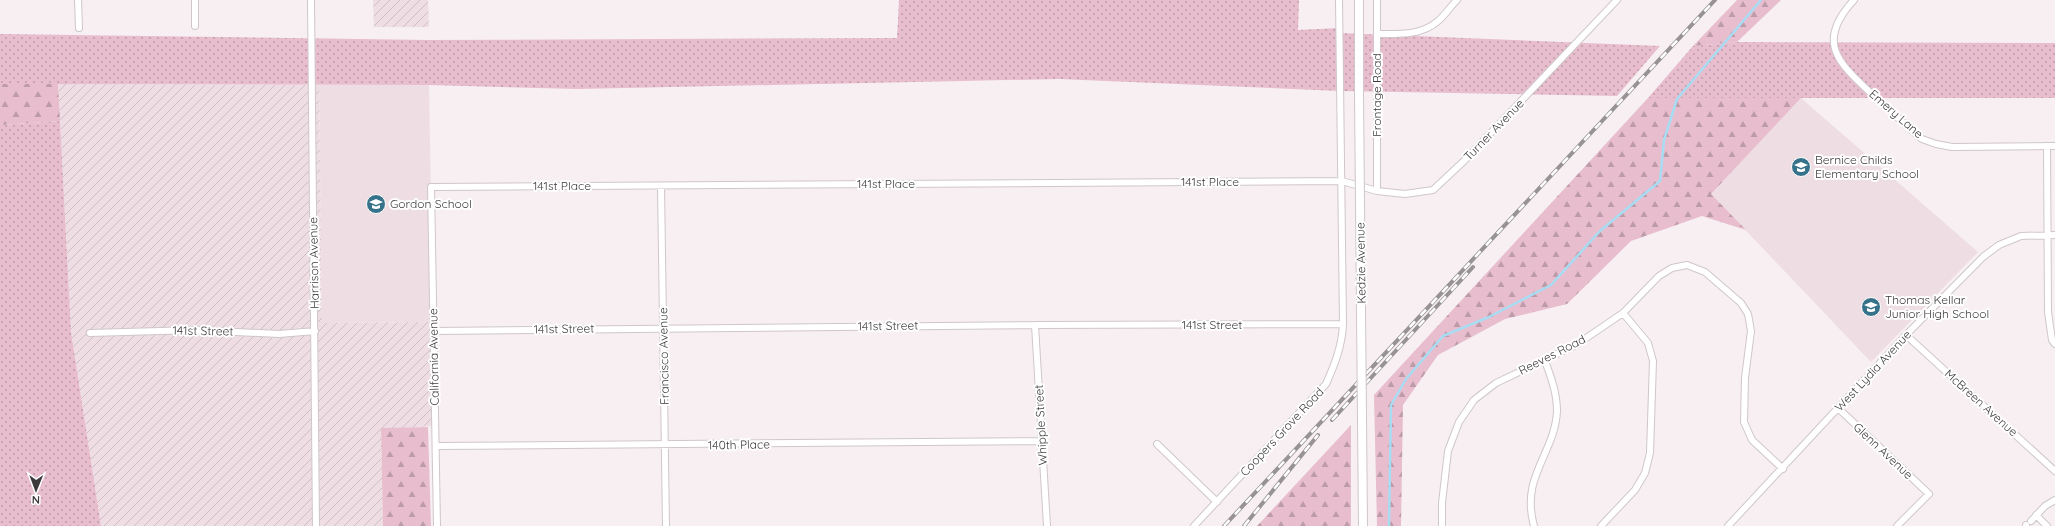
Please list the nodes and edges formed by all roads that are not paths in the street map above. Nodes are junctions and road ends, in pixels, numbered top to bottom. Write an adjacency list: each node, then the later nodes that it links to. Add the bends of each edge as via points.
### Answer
1 (78, 0): 11 (street)
2 (195, 0): 10 (street)
3 (311, 0): 25 (street, Harrison Avenue)
4 (1340, 0): 15 (street, Coopers Grove Road)
5 (1359, 0): 47 (main road, Kedzie Avenue, bridge)
6 (1377, 0): 12 (street, Frontage Road)
7 (1457, 0): 12 (street, via 1438,21 1423,30 1404,34)
8 (1617, 0): 18 (street, Turner Avenue, via 1465,160 1433,190 1405,194)
9 (1854, 0): 13 (street, Emery Lane, via 1843,12 1836,27 1835,48 1838,58 1848,71 1922,139 1952,147)
10 (195, 26)
11 (79, 28)
12 (1377, 34): 18 (street, Frontage Road)
13 (2047, 146): 14 (street, Emery Lane); 20 (street)
14 (2055, 146)
15 (1342, 181): 16 (street, 141st Place); 18 (street, Turner Avenue); 22 (street, Coopers Grove Road)
16 (661, 186): 17 (street, 141st Place); 24 (street, Francisco Avenue)
17 (431, 187): 26 (street, California Avenue)
18 (1377, 191)
19 (2055, 235): 20 (street, West Lydia Avenue)
20 (2047, 236): 28 (street, West Lydia Avenue, via 2021,236 1983,257); 29 (street, via 2048,312 2052,340)
21 (1623, 313): 30 (street, Reeves Road, via 1576,345); 36 (street, Reeves Road, via 1659,276 1672,268 1687,265 1705,272 1741,303 1748,314 1751,331 1745,378 1744,422 1752,440); 50 (street, via 1648,343 1653,361 1650,453 1645,473 1635,490)
22 (1343, 324): 23 (street, 141st Street); 39 (street, Coopers Grove Road, via 1338,357 1326,384)
23 (1035, 325): 24 (street, 141st Street); 32 (street, Whipple Street)
24 (663, 328): 26 (street, 141st Street); 34 (street, Francisco Avenue)
25 (315, 331): 27 (street, 141st Street, via 279,334 195,330); 42 (street, Harrison Avenue)
26 (434, 331): 35 (street, California Avenue)
27 (90, 333)
28 (1906, 335): 31 (street, West Lydia Avenue); 37 (street, McBreen Avenue)
29 (2055, 344)
30 (1545, 361): 48 (street, Reeves Road, via 1496,383 1474,400 1459,422 1448,451); 49 (street, via 1556,395 1557,412 1531,486 1530,512)
31 (1838, 408): 36 (street, West Lydia Avenue); 52 (street, Glenn Avenue, via 1929,494)
32 (1042, 441): 34 (street, 140th Place); 45 (street, Whipple Street)
33 (1157, 444): 39 (street)
34 (666, 445): 35 (street, 140th Place); 44 (street, Francisco Avenue)
35 (436, 446): 43 (street, California Avenue)
36 (1783, 469): 51 (street, West Lydia Avenue)
37 (2055, 471)
38 (2055, 500): 40 (street)
39 (1216, 502): 46 (street, Coopers Grove Road)
40 (2036, 515): 41 (street); 53 (street)
41 (2028, 524)
42 (316, 526)
43 (437, 526)
44 (666, 526)
45 (1047, 526)
46 (1194, 526)
47 (1363, 526)
48 (1442, 526)
49 (1534, 526)
50 (1601, 526)
51 (1728, 526)
52 (1897, 526)
53 (2047, 526)

